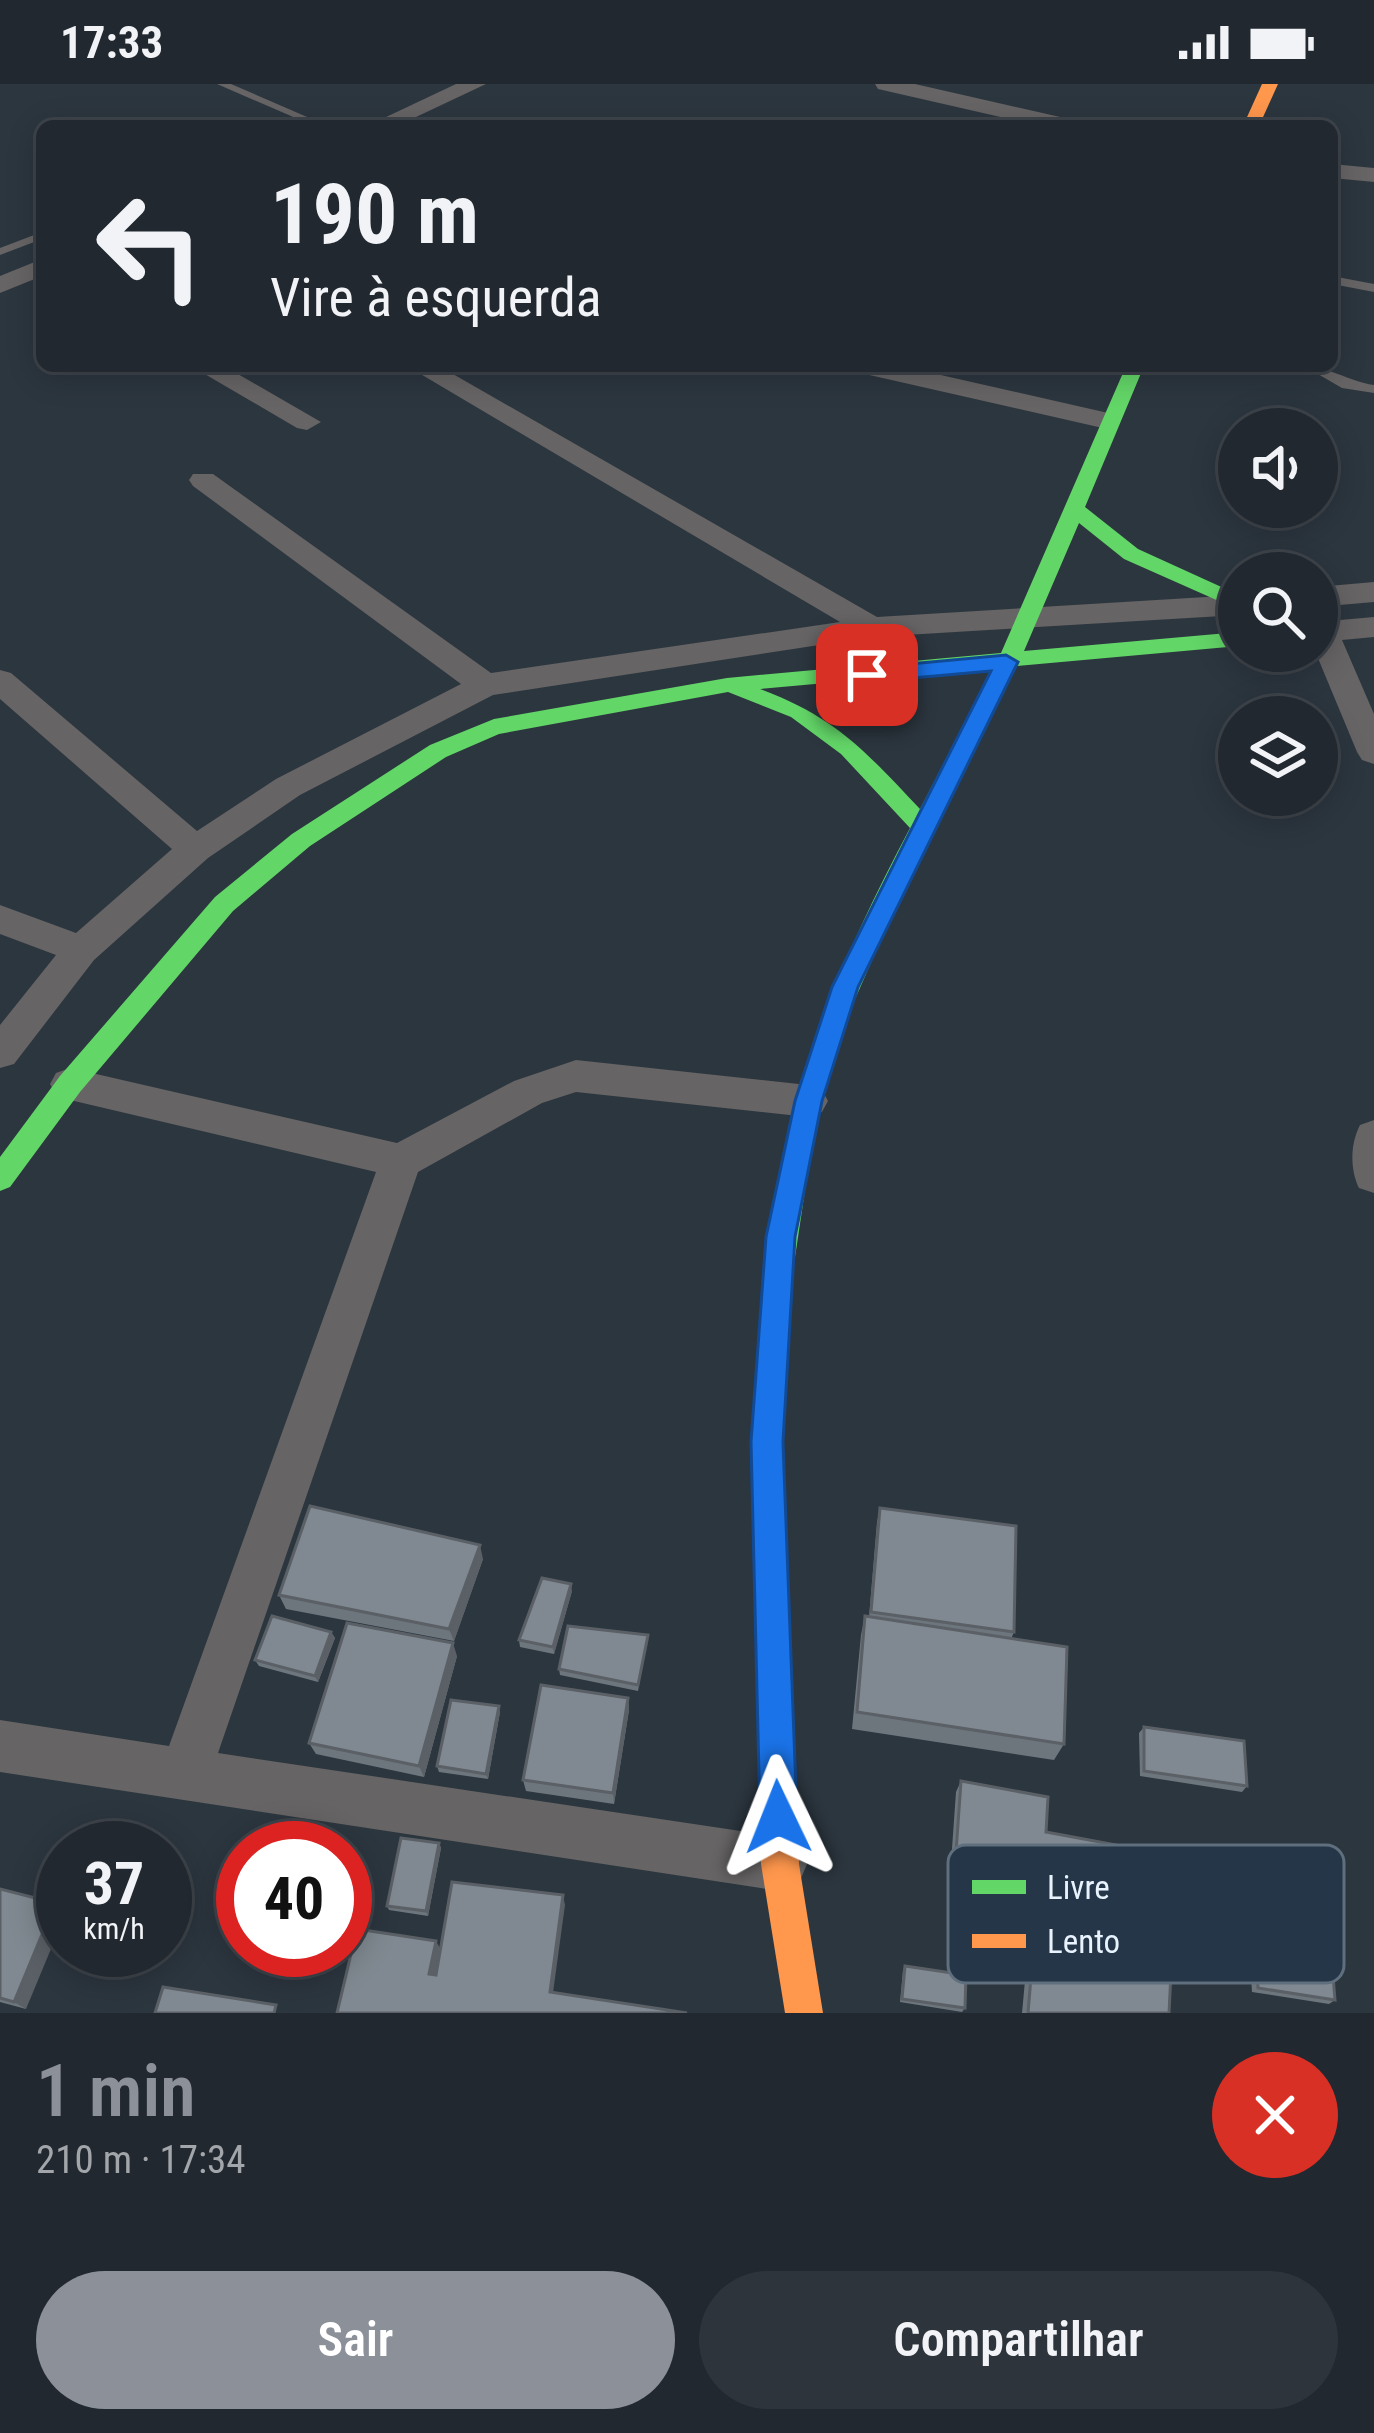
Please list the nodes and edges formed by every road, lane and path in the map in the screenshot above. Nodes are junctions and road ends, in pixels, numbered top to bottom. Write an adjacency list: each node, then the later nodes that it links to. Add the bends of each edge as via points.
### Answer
1 (222, 84): 5 (lane)
2 (475, 84): 6 (street)
3 (886, 84): 7 (street)
4 (1270, 84): 8 (street)
5 (309, 120)
6 (392, 120)
7 (1044, 120)
8 (1254, 120)
9 (1338, 172): 10 (street)
10 (1374, 175)
11 (36, 237): 12 (lane)
12 (0, 252)
13 (36, 273): 15 (street)
14 (1338, 281): 16 (lane)
15 (0, 285)
16 (1374, 288)
17 (215, 372): 24 (street)
18 (430, 372): 32 (street)
19 (891, 372): 23 (street)
20 (1132, 372): 23 (street)
21 (1321, 372): 22 (lane)
22 (1374, 388)
23 (1107, 421): 26 (street)
24 (307, 422)
25 (203, 480): 39 (street)
26 (1072, 507): 28 (street, via 1113,546); 31 (street)
27 (1374, 592): 29 (street)
28 (1218, 595)
29 (1338, 595)
30 (1218, 605): 31 (street)
31 (1030, 615): 32 (street); 36 (street)
32 (872, 627): 39 (street)
33 (1374, 627): 34 (street)
34 (1338, 630)
35 (1218, 642): 36 (street)
36 (1006, 662): 40 (street); 42 (street)
37 (1337, 672): 41 (street)
38 (0, 681): 43 (street)
39 (485, 685): 43 (street, via 288,787)
40 (727, 686): 42 (street, via 800,712 849,748); 47 (street, via 494,727 438,751 301,840 224,904)
41 (1374, 752)
42 (924, 829): 48 (street, via 845,987)
43 (195, 849): 45 (street)
44 (0, 919): 45 (street)
45 (81, 950): 46 (street)
46 (0, 1053)
47 (70, 1084): 50 (street); 52 (street)
48 (808, 1101): 50 (street, via 576,1076 528,1092); 55 (street, via 781,1237 767,1442)
49 (1374, 1136): 51 (street)
50 (401, 1161): 54 (street)
51 (1374, 1177)
52 (0, 1179)
53 (0, 1746): 54 (street)
54 (184, 1776): 55 (street)
55 (779, 1864): 56 (street)
56 (804, 2013)

